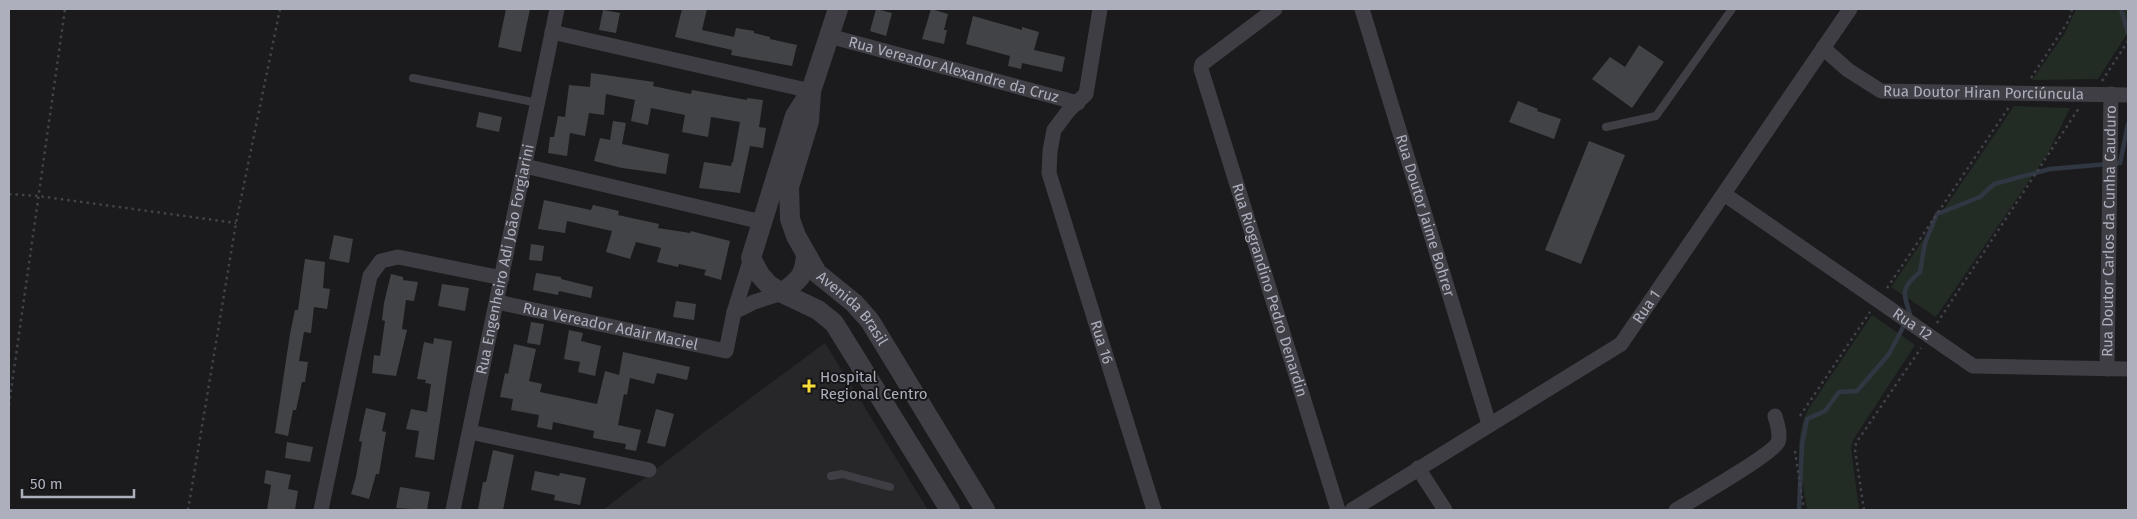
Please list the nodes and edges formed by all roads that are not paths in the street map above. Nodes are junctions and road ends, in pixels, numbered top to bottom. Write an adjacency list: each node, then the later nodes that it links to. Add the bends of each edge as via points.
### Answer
1 (557, 9): 8 (street, Rua Engenheiro Adi João Forgiarini)
2 (838, 9): 9 (street, Avenida Brasil)
3 (1100, 9): 15 (street, via 1086,94)
4 (1275, 9): 43 (street, Rua Riograndino Pedro Denardin, via 1202,64 1201,70)
5 (1362, 9): 32 (street, Rua Doutor Jaime Bohrer)
6 (1732, 9): 17 (lane, via 1656,116)
7 (1850, 9): 10 (street, Rua 1)
8 (552, 32): 13 (street); 16 (street, Rua Engenheiro Adi João Forgiarini)
9 (829, 36): 13 (street, Avenida Brasil); 15 (street, Rua Vereador Alexandre da Cruz)
10 (1823, 48): 12 (street, Rua Doutor Hiran Porciúncula, via 1848,70 1881,91); 19 (street, Rua 1)
11 (413, 78): 16 (lane)
12 (2105, 89): 14 (street, Rua Doutor Hiran Porciúncula); 29 (street, Rua Doutor Carlos da Cunha Cauduro)
13 (811, 91): 20 (street, Avenida Brasil, via 795,116); 21 (street, Avenida Brasil, via 809,122 789,187 790,219)
14 (2128, 95)
15 (1078, 102): 42 (street, Rua 16, via 1054,130 1049,173)
16 (538, 103): 18 (street, Rua Engenheiro Adi João Forgiarini)
17 (1606, 127)
18 (525, 166): 20 (street); 24 (street, Rua Engenheiro Adi João Forgiarini)
19 (1724, 194): 29 (street, Rua 12, via 1974,366); 32 (street, Rua 1, via 1622,344)
20 (762, 222): 21 (street, via 775,224); 23 (street, Avenida Brasil)
21 (796, 236): 22 (street, Avenida Brasil)
22 (806, 256): 25 (street, via 804,272 799,280); 41 (street, Avenida Brasil, via 817,273 854,303 870,321)
23 (751, 258): 25 (street, Avenida Brasil, via 760,275); 27 (street, Avenida Brasil)
24 (502, 278): 26 (street, Rua Engenheiro Adi João Forgiarini); 38 (street, via 398,257 382,261 370,276)
25 (782, 293): 27 (street); 40 (street, Avenida Brasil, via 818,310 834,323)
26 (497, 302): 28 (street, Rua Vereador Adair Maciel); 33 (street, Rua Engenheiro Adi João Forgiarini)
27 (734, 312): 28 (street, Avenida Brasil)
28 (726, 350)
29 (2107, 369): 30 (street, Rua 12)
30 (2128, 369)
31 (1775, 416): 46 (street, via 1780,437 1777,445)
32 (1489, 424): 34 (street, Rua 1)
33 (470, 432): 35 (street); 39 (street, Rua Engenheiro Adi João Forgiarini)
34 (1418, 468): 44 (street, Rua 1); 45 (street)
35 (649, 470)
36 (831, 476): 37 (lane, via 842,474)
37 (890, 487)
38 (321, 510)
39 (453, 510)
40 (950, 510)
41 (985, 510)
42 (1154, 510)
43 (1338, 510)
44 (1352, 510)
45 (1444, 510)
46 (1676, 510)

